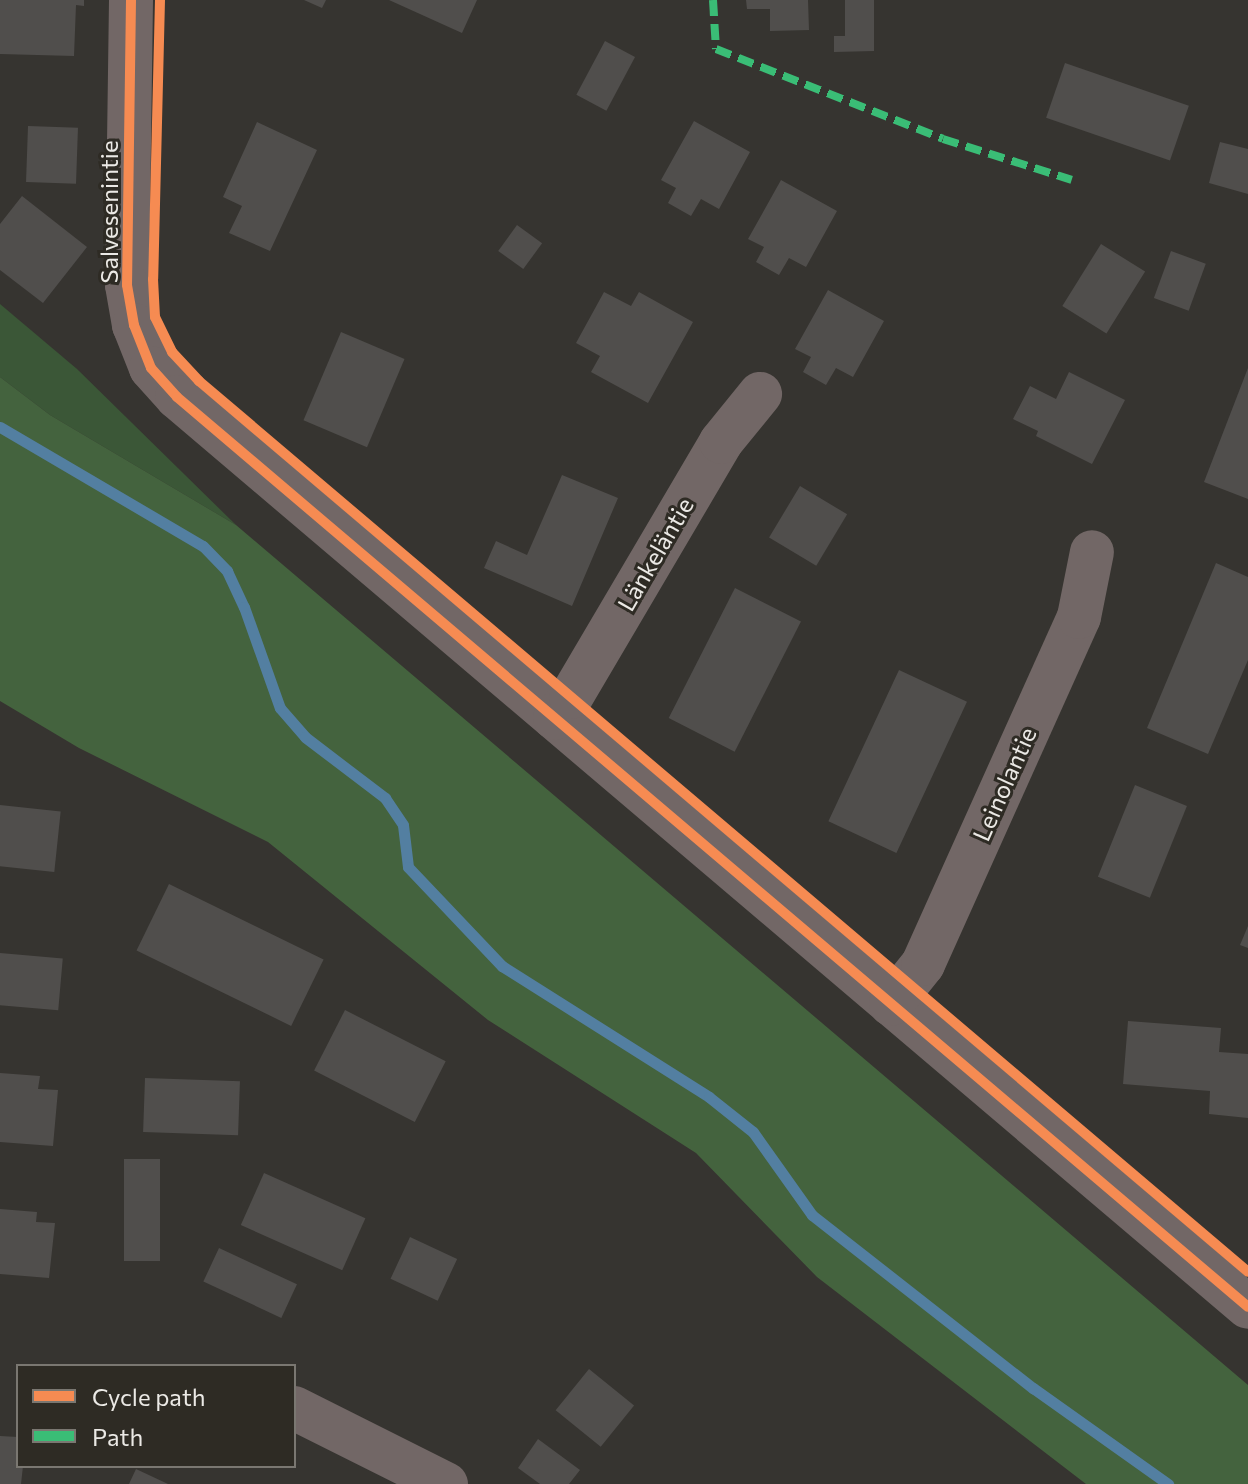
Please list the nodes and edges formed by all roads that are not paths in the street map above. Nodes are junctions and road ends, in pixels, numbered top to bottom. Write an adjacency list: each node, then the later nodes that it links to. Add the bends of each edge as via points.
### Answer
1 (131, 0): 4 (street, Salvesenintie, via 127,285 134,325 151,368 177,397)
2 (760, 394): 4 (street, Länkeläntie, via 721,442)
3 (1092, 552): 5 (street, Leinolantie, via 1073,631 923,964)
4 (555, 718): 5 (street, Salvesenintie)
5 (891, 1004): 6 (street, Salvesenintie)
6 (1248, 1307)
7 (296, 1409): 8 (street)
8 (446, 1484)

